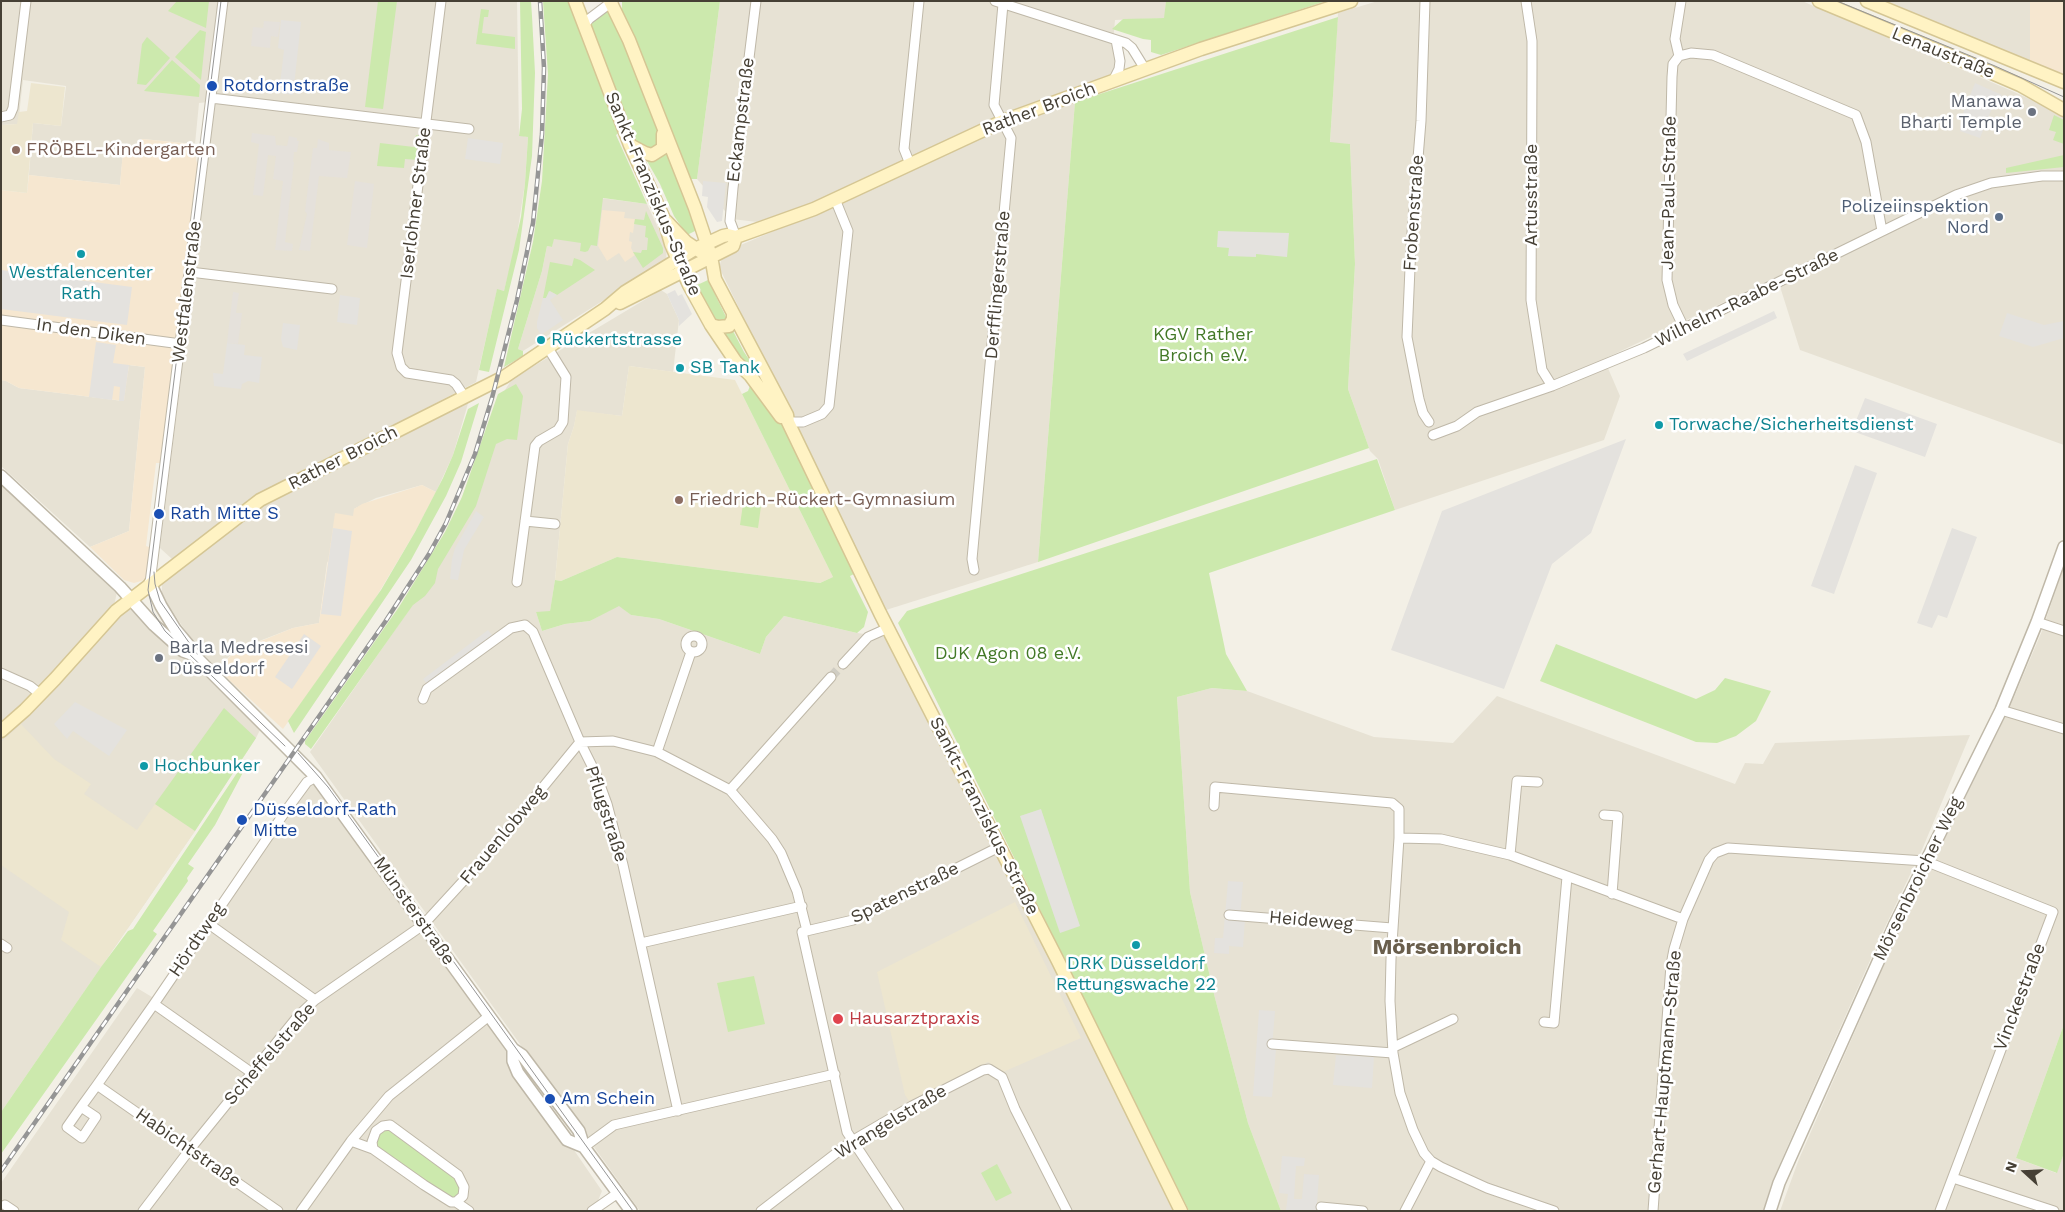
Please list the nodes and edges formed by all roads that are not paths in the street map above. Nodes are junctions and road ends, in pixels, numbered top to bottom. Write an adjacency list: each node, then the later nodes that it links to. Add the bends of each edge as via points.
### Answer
1 (26, 1): 23 (street, via 14,108 10,115)
2 (223, 1): 21 (street, Westfalenstraße)
3 (441, 1): 25 (street, Iserlohner Straße)
4 (574, 1): 15 (main road, Sankt-Franziskus-Straße)
5 (756, 1): 35 (street, Eckampstraße)
6 (919, 1): 29 (street, via 904,149)
7 (1350, 1): 18 (main road, Rather Broich)
8 (1425, 1): 51 (street, Frobenstraße, via 1407,337 1419,399)
9 (1526, 1): 48 (street, Artusstraße, via 1532,41 1531,300 1542,370)
10 (1681, 1): 17 (street, Jean-Paul-Straße, via 1674,39)
11 (1819, 1): 22 (main road, Lenaustraße, via 1992,72)
12 (1867, 1): 20 (main road, Lenaustraße)
13 (611, 2): 15 (street); 27 (main road, Sankt-Franziskus-Straße)
14 (999, 3): 16 (street); 24 (street, Derfflingerstraße, via 994,105)
15 (584, 25): 28 (main road, Sankt-Franziskus-Straße)
16 (1116, 40): 18 (street, via 1132,48); 19 (street, via 1120,61)
17 (1679, 56): 34 (street, via 1692,53 1712,55 1852,112 1860,120 1866,142); 45 (street, Jean-Paul-Straße, via 1673,64 1672,77 1667,280 1673,305)
18 (1145, 69): 19 (main road, Rather Broich)
19 (1113, 81): 24 (main road, Rather Broich)
20 (2064, 82)
21 (211, 98): 25 (street); 39 (street, Westfalenstraße)
22 (2064, 110)
23 (1, 117)
24 (1003, 121): 29 (main road, Rather Broich); 57 (street, Derfflingerstraße, via 1011,138 972,559)
25 (426, 123): 26 (street); 49 (street, Iserlohner Straße, via 397,353 401,367 407,373 454,382)
26 (469, 129)
27 (663, 129): 28 (main road, via 664,144 656,154 648,155); 33 (main road, Sankt-Franziskus-Straße)
28 (630, 145): 32 (main road, Sankt-Franziskus-Straße)
29 (910, 164): 31 (main road, Rather Broich)
30 (2064, 176): 34 (street, Wilhelm-Raabe-Straße, via 2024,178 1972,188)
31 (835, 199): 35 (main road, Rather Broich); 50 (street, via 848,231 829,406 822,414 803,422)
32 (664, 219): 36 (main road); 38 (main road, Sankt-Franziskus-Straße)
33 (700, 225): 35 (main road, via 706,231); 36 (main road, Sankt-Franziskus-Straße)
34 (1882, 231): 45 (street, Wilhelm-Raabe-Straße)
35 (729, 237): 36 (main road, Rather Broich, via 732,246)
36 (704, 249): 37 (main road, Rather Broich); 38 (main road, Rather Broich); 40 (main road, Sankt-Franziskus-Straße)
37 (695, 264): 38 (main road); 40 (main road)
38 (679, 265): 44 (main road, Sankt-Franziskus-Straße); 47 (main road, Rather Broich, via 625,292)
39 (190, 272): 41 (street); 46 (street, Westfalenstraße)
40 (715, 279): 42 (main road, Sankt-Franziskus-Straße)
41 (332, 289)
42 (733, 314): 44 (main road, via 728,326); 50 (main road, Sankt-Franziskus-Straße)
43 (1, 320): 46 (street, In den Diken)
44 (711, 325): 50 (main road, Sankt-Franziskus-Straße, via 736,362)
45 (1684, 328): 48 (street, Wilhelm-Raabe-Straße)
46 (180, 344): 59 (street, Westfalenstraße)
47 (548, 348): 49 (main road, Rather Broich, via 504,377); 54 (street, via 566,377 562,422 558,430 535,446)
48 (1552, 386): 52 (street, Wilhelm-Raabe-Straße, via 1477,412 1456,426)
49 (464, 396): 59 (main road, Rather Broich, via 260,500)
50 (788, 422): 62 (main road, Sankt-Franziskus-Straße)
51 (1429, 422)
52 (1433, 434)
53 (2, 477): 60 (street, Münsterstraße)
54 (525, 521): 55 (street); 58 (street)
55 (556, 524)
56 (2064, 547): 61 (street, Mörsenbroicher Weg)
57 (974, 570)
58 (517, 582)
59 (150, 584): 60 (main road, Rather Broich); 65 (street, Münsterstraße, via 160,606)
60 (130, 598): 65 (street, Münsterstraße, via 154,625 184,651); 69 (main road, Rather Broich)
61 (2036, 622): 63 (street); 71 (street, Mörsenbroicher Weg)
62 (888, 628): 66 (street, via 868,637); 82 (main road, Sankt-Franziskus-Straße)
63 (2064, 631)
64 (691, 652): 75 (street)
65 (194, 655): 76 (street, Münsterstraße)
66 (843, 664)
67 (1, 673): 69 (street)
68 (831, 677): 78 (street)
69 (40, 694): 73 (main road, Rather Broich)
70 (423, 699): 74 (street, Pflugstraße, via 427,689 511,628 525,625 533,632)
71 (2002, 710): 72 (street); 84 (street, Mörsenbroicher Weg)
72 (2064, 729)
73 (1, 731)
74 (580, 742): 75 (street, via 611,741); 91 (street, Frauenlobweg, via 489,853); 94 (street, Pflugstraße, via 607,804)
75 (657, 752): 78 (street)
76 (316, 777): 90 (street, Hördtweg, via 307,782); 91 (street, Münsterstraße)
77 (1538, 782): 83 (street, via 1517,782)
78 (730, 790): 87 (street, via 781,853)
79 (1214, 806): 81 (street, via 1216,787 1392,803 1399,809)
80 (1604, 815): 86 (street, via 1618,816)
81 (1399, 838): 83 (street, via 1441,839); 92 (street)
82 (999, 847): 93 (street, Spatenstraße, via 853,920); 130 (main road, Sankt-Franziskus-Straße)
83 (1510, 855): 85 (street)
84 (1925, 861): 89 (street, Gerhart-Hauptmann-Straße, via 1728,848 1715,853 1709,860); 115 (street, Vinckestraße, via 2053,912); 135 (street, Mörsenbroicher Weg, via 1837,1052 1779,1183)
85 (1567, 876): 86 (street); 99 (street, via 1554,1023)
86 (1612, 894): 89 (street)
87 (802, 906): 93 (street); 94 (street)
88 (1229, 915): 92 (street, Heideweg)
89 (1683, 920): 134 (street, Gerhart-Hauptmann-Straße, via 1671,965)
90 (208, 924): 95 (street); 96 (street, Hördtweg)
91 (423, 925): 95 (street, Scheffelstraße); 97 (street, Münsterstraße)
92 (1392, 928): 101 (street, via 1390,1000)
93 (805, 932): 103 (street)
94 (641, 943): 106 (street, Pflugstraße)
95 (315, 1000): 102 (street, Scheffelstraße, via 282,1034)
96 (154, 1004): 102 (street); 104 (street, Hördtweg)
97 (488, 1016): 107 (street, via 400,1086); 111 (street, Münsterstraße, via 522,1055 573,1124)
98 (1453, 1019): 101 (street)
99 (1544, 1022)
100 (1272, 1044): 101 (street)
101 (1394, 1050): 114 (street, via 1406,1113 1419,1144)
102 (252, 1073): 112 (street, Scheffelstraße)
103 (835, 1074): 106 (street); 110 (street, via 847,1132)
104 (97, 1085): 105 (street, Hördtweg); 112 (street, Habichtstraße)
105 (81, 1107)
106 (678, 1111): 111 (street, via 614,1125)
107 (374, 1113): 108 (street); 109 (street)
108 (390, 1125): 113 (street, via 376,1131); 117 (street, via 461,1178 463,1196)
109 (351, 1141): 113 (street); 123 (street)
110 (852, 1141): 127 (street, Wrangelstraße); 128 (street); 129 (street, Wrangelstraße, via 983,1070 994,1071 1002,1077)
111 (584, 1147): 116 (street, Münsterstraße)
112 (190, 1148): 121 (street, Scheffelstraße); 122 (street, Habichtstraße)
113 (373, 1149): 117 (street, via 424,1185)
114 (1431, 1161): 132 (street); 133 (street, via 1487,1188)
115 (1953, 1178): 136 (street, Vinckestraße); 137 (street)
116 (618, 1193): 125 (street); 126 (street, Münsterstraße)
117 (456, 1202): 124 (street)
118 (6, 1205): 120 (street)
119 (1321, 1207): 131 (street)
120 (14, 1211)
121 (143, 1211)
122 (278, 1211)
123 (302, 1211)
124 (469, 1211)
125 (592, 1211)
126 (631, 1211)
127 (761, 1211)
128 (899, 1211)
129 (1066, 1211)
130 (1181, 1211)
131 (1363, 1211)
132 (1404, 1211)
133 (1554, 1211)
134 (1652, 1211)
135 (1770, 1211)
136 (1940, 1211)
137 (2054, 1211)

